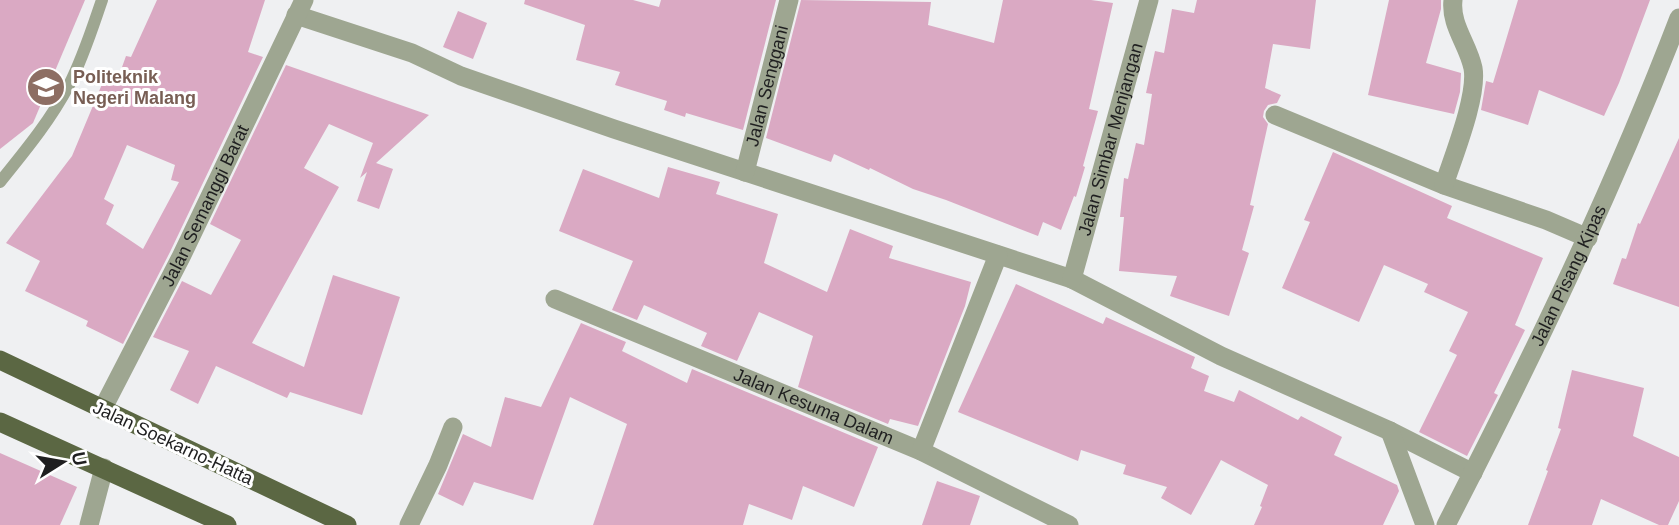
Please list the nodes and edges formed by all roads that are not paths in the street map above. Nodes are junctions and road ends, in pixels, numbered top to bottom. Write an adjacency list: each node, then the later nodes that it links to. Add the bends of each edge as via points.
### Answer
1 (102, 0): 9 (lane, via 68,86 37,136)
2 (789, 0): 8 (street, Jalan Senggani)
3 (1149, 0): 13 (street, Jalan Simbar Menjangan)
4 (1453, 0): 10 (street, via 1453,18 1474,72)
5 (300, 7): 8 (street, via 461,76); 16 (street, Jalan Semanggi Barat)
6 (1679, 18): 11 (street, Jalan Pisang Kipas)
7 (1275, 115): 10 (street)
8 (745, 172): 12 (street)
9 (0, 182)
10 (1444, 186): 11 (street)
11 (1588, 238): 22 (street, Jalan Pisang Kipas)
12 (998, 255): 13 (street); 20 (street)
13 (1072, 279): 19 (street, via 1222,356)
14 (555, 299): 20 (street, Jalan Kesuma Dalam)
15 (0, 360): 16 (main road, Jalan Soekarno-Hatta)
16 (102, 410): 23 (main road, Jalan Soekarno-Hatta)
17 (0, 422): 21 (main road)
18 (453, 427): 26 (street)
19 (1390, 431): 22 (street); 28 (street)
20 (920, 451): 27 (street, Jalan Kesuma Dalam)
21 (104, 468): 24 (street); 25 (main road)
22 (1473, 473): 29 (street, Jalan Pisang Kipas)
23 (340, 524)
24 (89, 525)
25 (227, 525)
26 (409, 525)
27 (1069, 525)
28 (1425, 525)
29 (1446, 525)

